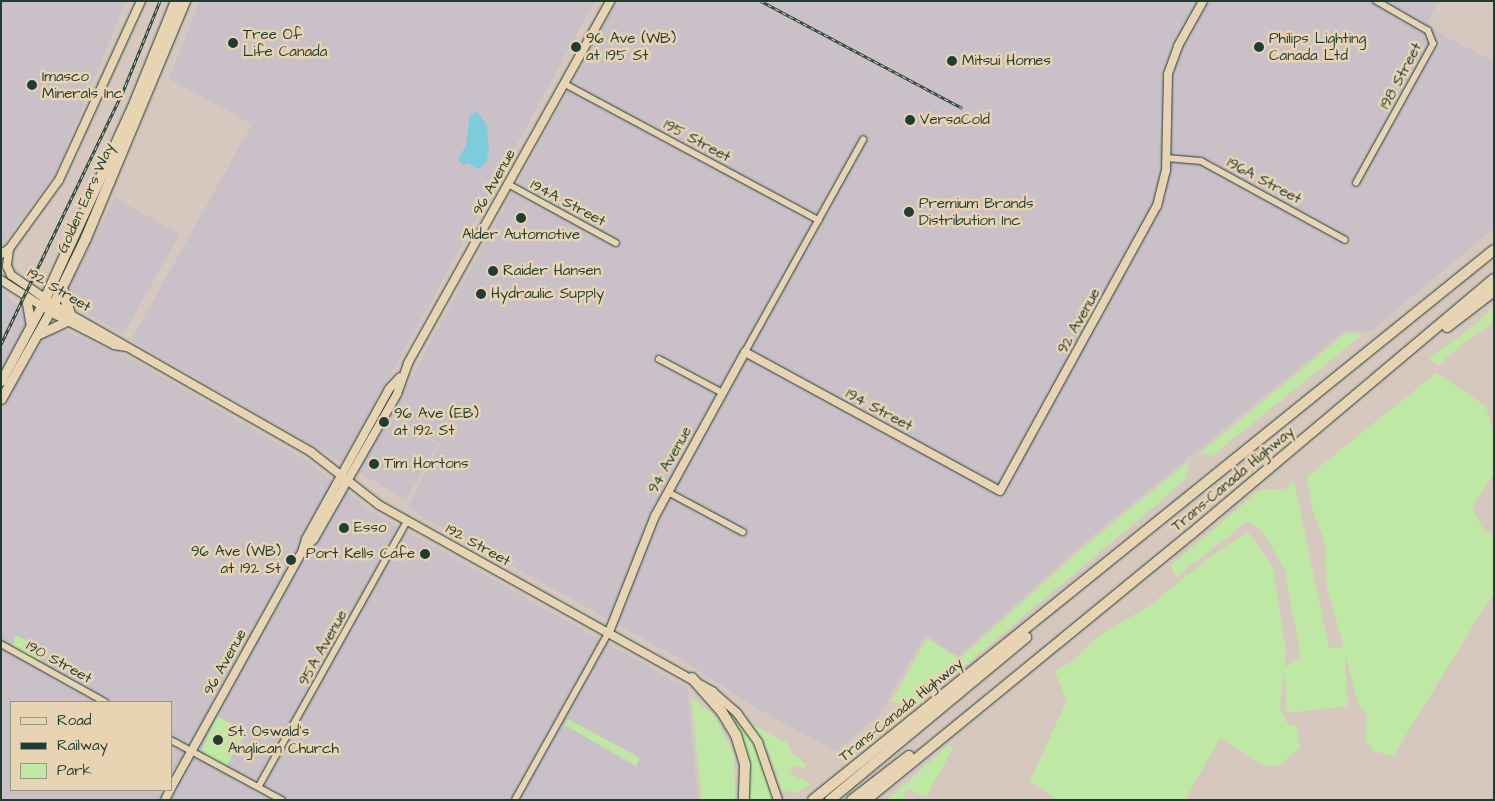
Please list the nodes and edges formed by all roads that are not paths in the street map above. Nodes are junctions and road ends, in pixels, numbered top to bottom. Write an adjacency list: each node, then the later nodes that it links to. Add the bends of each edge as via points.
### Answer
1 (141, 1): 15 (main road, via 73,154 59,180)
2 (176, 1): 23 (highway, Golden Ears Way)
3 (185, 1): 20 (highway, Golden Ears Way)
4 (610, 1): 7 (main road, 96 Avenue)
5 (1203, 1): 9 (main road, 92 Avenue, via 1178,46 1168,74)
6 (1376, 1): 10 (street, 198 Street, via 1428,32 1433,44)
7 (564, 84): 11 (main road, 96 Avenue); 12 (street, 195 Street)
8 (863, 140): 12 (street, 94 Avenue)
9 (1166, 158): 13 (street, 196A Street, via 1201,162); 34 (main road, 92 Avenue, via 1163,187 1153,217)
10 (1356, 183)
11 (508, 184): 14 (street, 194A Street); 33 (main road, 96 Avenue, via 402,376 397,394)
12 (819, 220): 27 (street, 94 Avenue)
13 (1345, 240)
14 (616, 243)
15 (9, 248): 17 (main road); 23 (main road, 192 Street, via 7,266 10,275)
16 (1494, 250): 38 (highway, Trans-Canada Highway)
17 (1, 254)
18 (1, 280): 22 (main road, 192 Street)
19 (1494, 280): 29 (highway, Trans-Canada Highway)
20 (62, 288): 23 (highway, Golden Ears Way); 24 (highway)
21 (1494, 291): 29 (highway)
22 (26, 298): 23 (main road, 192 Street); 25 (main road)
23 (48, 305): 24 (main road, 192 Street); 25 (main road, Golden Ears Way); 26 (main road, Golden Ears Way)
24 (69, 317): 26 (main road); 33 (main road, 192 Street, via 118,339 125,347 311,452)
25 (31, 325): 30 (main road, Golden Ears Way)
26 (38, 334): 32 (main road, Golden Ears Way)
27 (745, 352): 31 (main road, 94 Avenue); 34 (main road, 194 Street)
28 (659, 358): 31 (street)
29 (1389, 369): 42 (highway, Trans-Canada Highway)
30 (1, 381)
31 (723, 393): 35 (main road, 94 Avenue)
32 (1, 399)
33 (343, 479): 36 (main road, 192 Street); 45 (main road, 96 Avenue, via 314,539 303,550)
34 (1000, 491)
35 (668, 492): 37 (street); 39 (main road, 94 Avenue, via 645,538)
36 (407, 521): 39 (main road, 192 Street); 46 (street, 95A Avenue)
37 (742, 532)
38 (1101, 569): 52 (highway, Trans-Canada Highway); 53 (highway, Trans-Canada Highway, via 972,684)
39 (609, 632): 41 (main road, 192 Street); 49 (street, 94 Avenue)
40 (1, 644): 43 (street, 190 Street)
41 (692, 678): 50 (highway, via 722,712 736,735 744,765); 51 (main road, 192 Street, via 726,702 749,728 758,742)
42 (988, 698): 54 (highway, Trans-Canada Highway); 55 (highway, Trans-Canada Highway)
43 (102, 701)
44 (172, 741): 45 (street)
45 (191, 751): 46 (street); 47 (main road, 96 Avenue)
46 (259, 786): 48 (street)
47 (172, 787)
48 (282, 800)
49 (515, 800)
50 (744, 800)
51 (778, 800)
52 (813, 800)
53 (830, 800)
54 (852, 800)
55 (866, 800)

